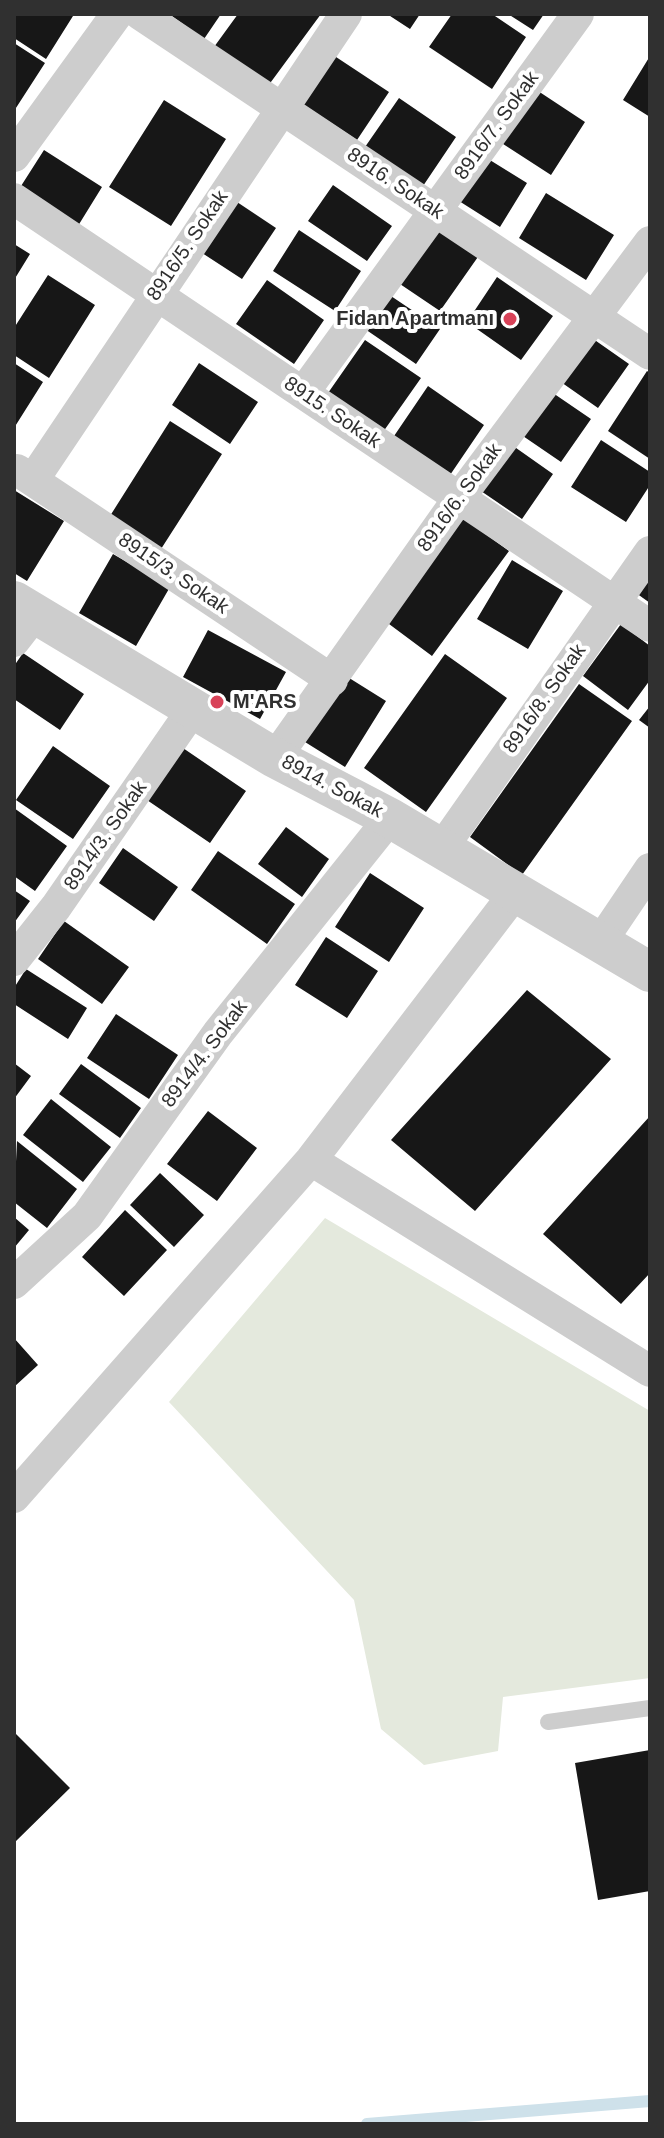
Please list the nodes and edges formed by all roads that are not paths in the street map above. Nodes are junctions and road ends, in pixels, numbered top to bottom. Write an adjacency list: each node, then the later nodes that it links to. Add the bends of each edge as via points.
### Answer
1 (117, 14): 6 (street)
2 (140, 14): 5 (street, 8916. Sokak)
3 (346, 14): 5 (street, 8916/5. Sokak)
4 (578, 14): 8 (street, 8916/7. Sokak)
5 (280, 107): 8 (street, 8916. Sokak); 10 (street, 8916/5. Sokak)
6 (14, 156)
7 (14, 199): 10 (street, 8915. Sokak)
8 (435, 211): 11 (street, 8916. Sokak); 13 (street, 8916/7. Sokak)
9 (650, 242): 11 (street, 8916/6. Sokak)
10 (156, 294): 13 (street, 8915. Sokak); 14 (street, 8916/5. Sokak)
11 (595, 317): 12 (street, 8916. Sokak); 15 (street, 8916/6. Sokak)
12 (650, 354)
13 (303, 393): 15 (street, 8915. Sokak)
14 (24, 474): 20 (street, 8915/3. Sokak)
15 (459, 498): 17 (street, 8915. Sokak); 20 (street, 8916/6. Sokak)
16 (650, 552): 17 (street, 8916/8. Sokak)
17 (612, 601): 19 (street, 8915. Sokak); 24 (street, 8916/8. Sokak)
18 (21, 619): 21 (street, 8914. Sokak)
19 (650, 626)
20 (332, 680): 22 (street, 8916/6. Sokak)
21 (193, 709): 22 (street, 8914. Sokak); 28 (street, 8914/3. Sokak)
22 (275, 758): 23 (street, 8914. Sokak)
23 (390, 818): 24 (street, 8914. Sokak); 31 (street, 8914/4. Sokak, via 218,1033 87,1216)
24 (442, 848): 26 (street, 8914. Sokak)
25 (650, 869): 27 (street)
26 (515, 893): 27 (street, 8914. Sokak); 30 (street)
27 (600, 943): 29 (street, 8914. Sokak)
28 (14, 960)
29 (650, 972)
30 (311, 1160): 32 (street); 33 (street)
31 (14, 1283)
32 (650, 1371)
33 (14, 1497)
34 (650, 1708): 35 (lane)
35 (548, 1722)

